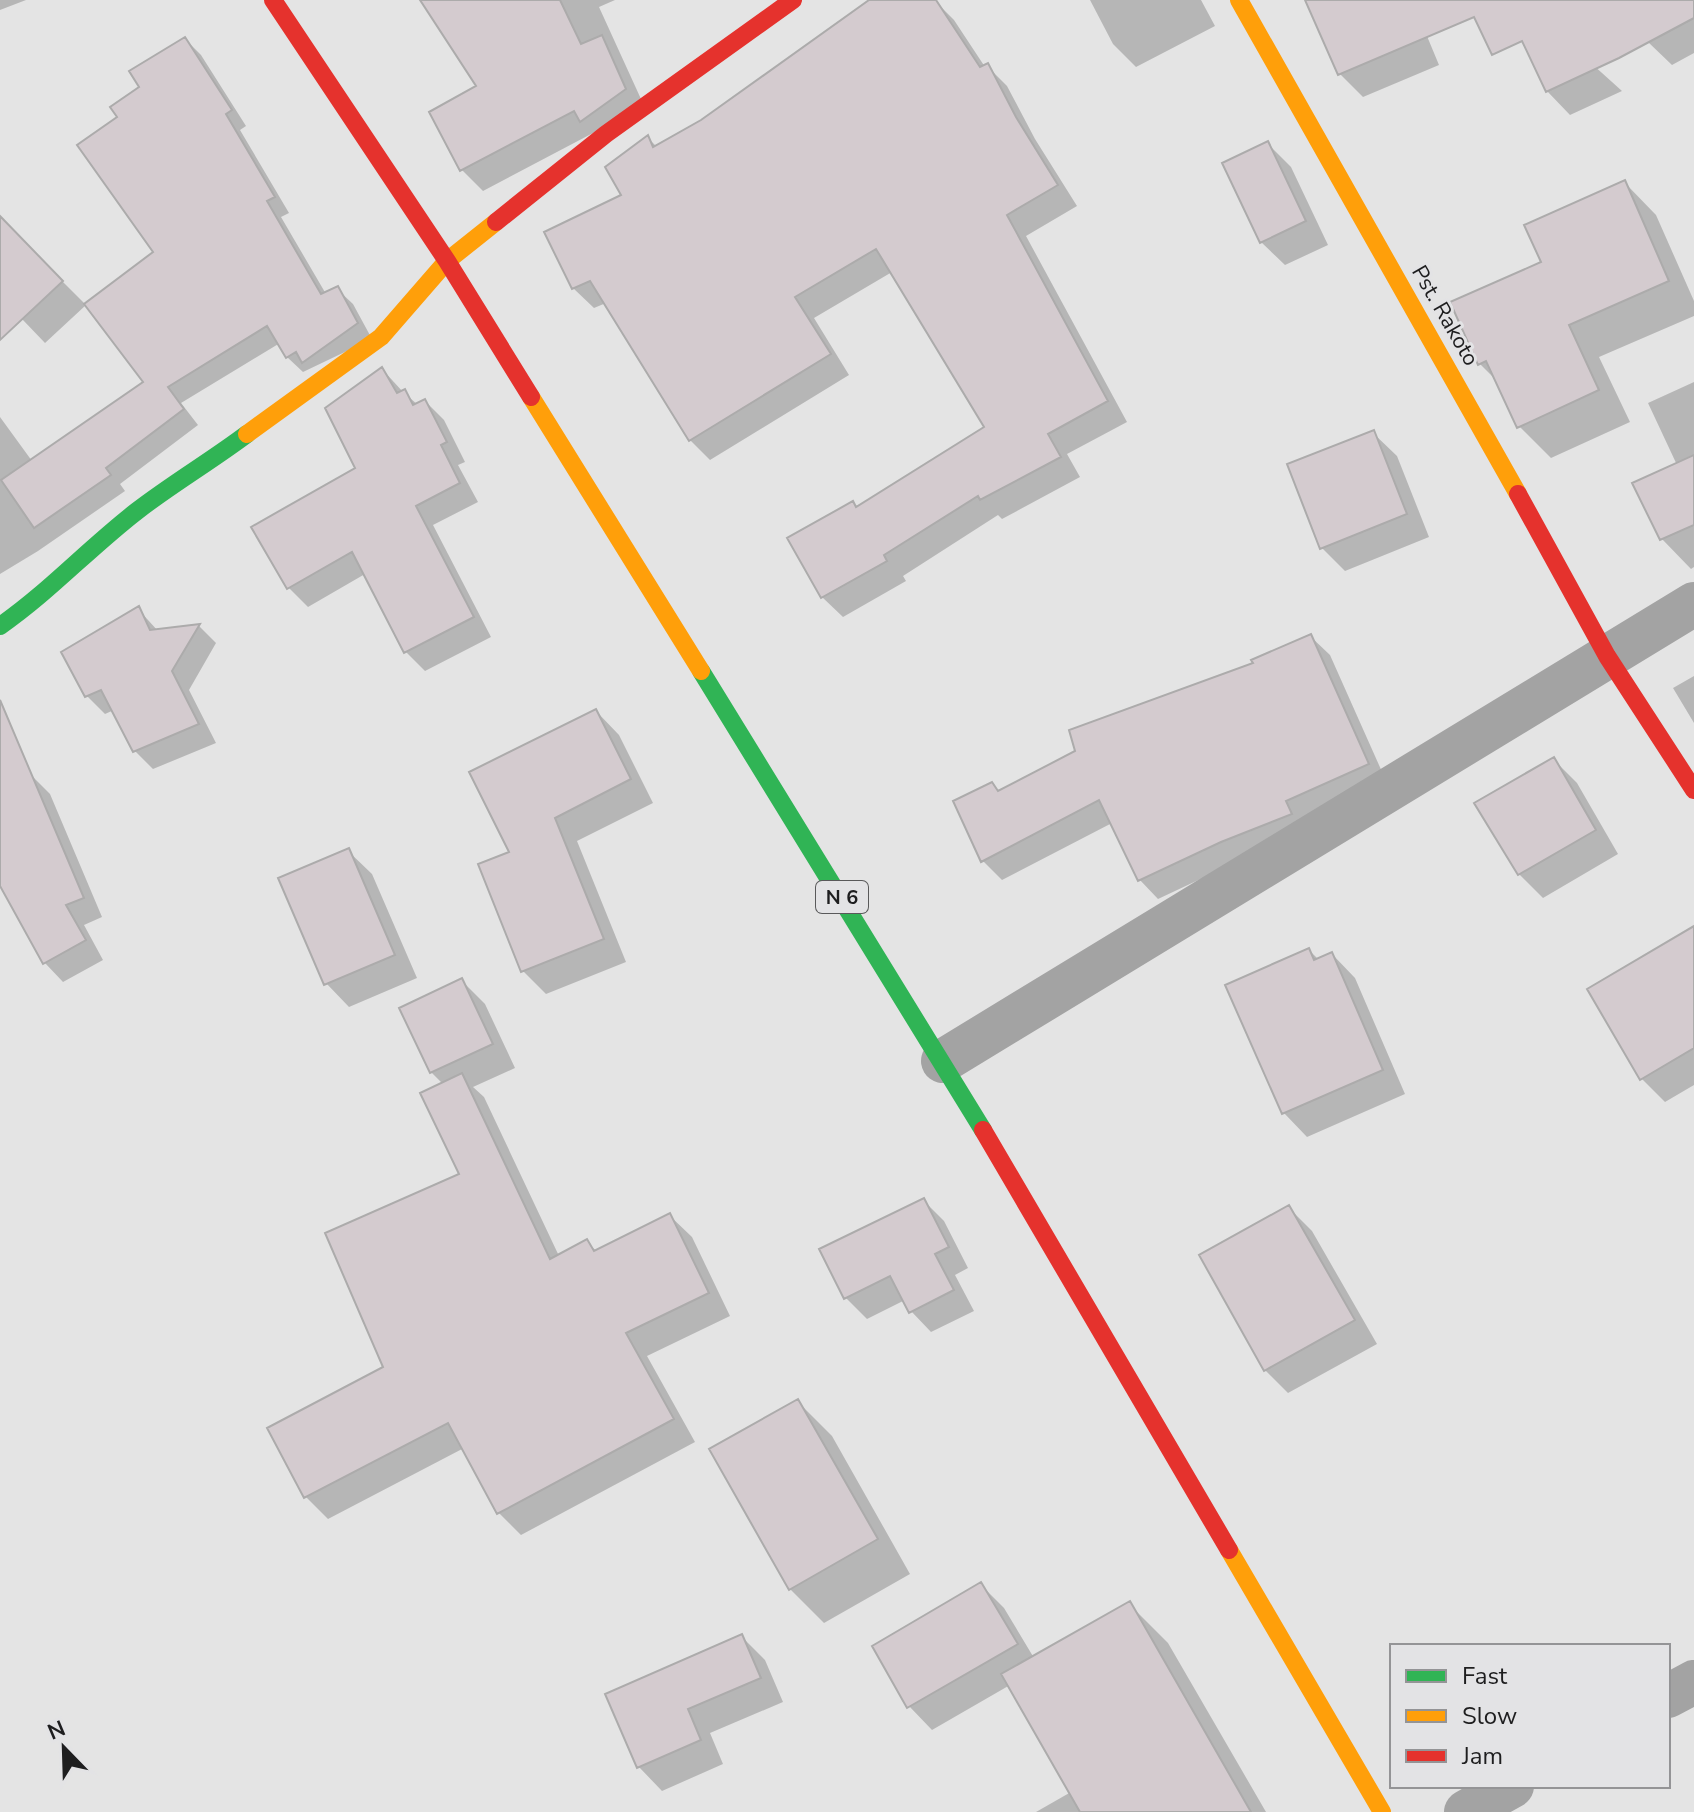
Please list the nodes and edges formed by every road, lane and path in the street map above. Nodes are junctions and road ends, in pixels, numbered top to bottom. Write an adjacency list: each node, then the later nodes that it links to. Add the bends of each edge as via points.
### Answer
1 (273, 0): 4 (main road, N 6)
2 (793, 0): 4 (main road, via 606,134)
3 (1239, 0): 7 (main road, Pst. Rakoto)
4 (447, 261): 6 (main road, via 381,337 137,511); 9 (main road, N 6)
5 (1694, 604): 7 (street)
6 (0, 626)
7 (1607, 656): 8 (main road, Pst. Rakoto); 9 (street)
8 (1694, 790)
9 (943, 1061): 13 (main road, N 6)
10 (1694, 1682): 11 (street)
11 (1670, 1695)
12 (1508, 1788): 14 (street)
13 (1382, 1812)
14 (1466, 1812)

